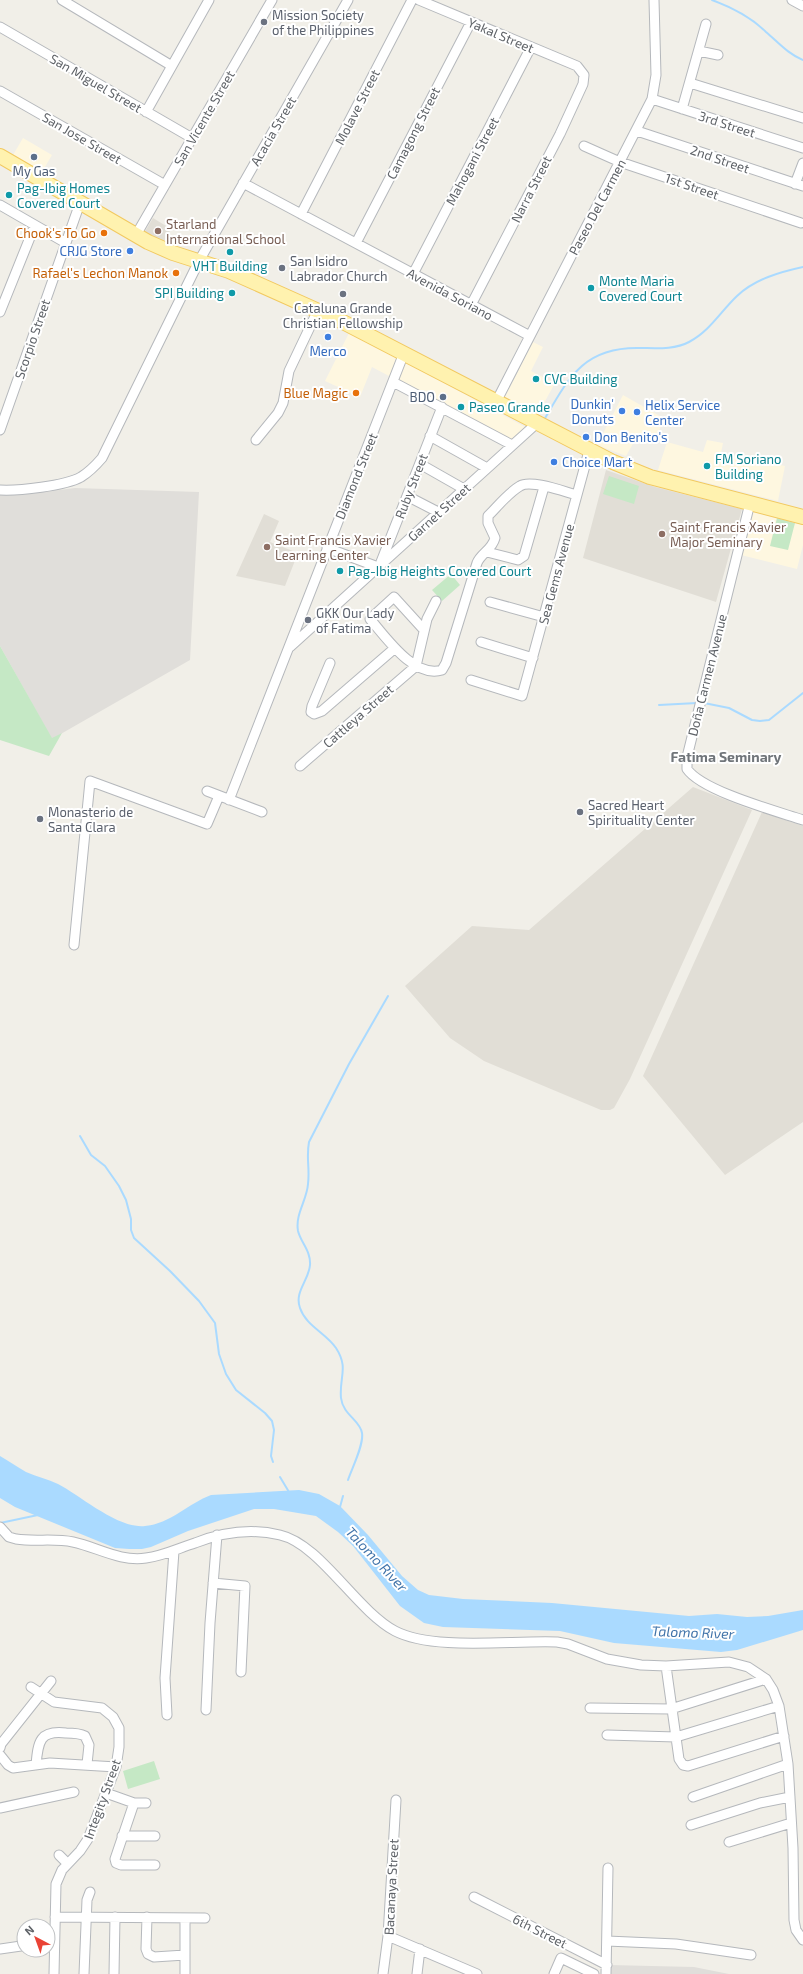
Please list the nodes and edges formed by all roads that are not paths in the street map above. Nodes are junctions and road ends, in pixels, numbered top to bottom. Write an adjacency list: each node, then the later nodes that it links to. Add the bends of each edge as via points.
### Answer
1 (62, 0): 14 (street)
2 (209, 0): 14 (street)
3 (272, 0): 23 (street, San Vicente Street)
4 (348, 0): 29 (street, Acacia Street)
5 (412, 0): 34 (street, Molave Street)
6 (419, 0): 8 (street, Yakal Street)
7 (654, 0): 18 (street, Paseo Del Carmen, via 656,75)
8 (471, 22): 11 (street, Yakal Street); 39 (street, Camagong Street)
9 (706, 24): 12 (street)
10 (0, 27): 20 (street, San Miguel Street)
11 (531, 47): 15 (street, Yakal Street, via 577,66); 41 (street, Mahogani Street)
12 (699, 51): 13 (street); 16 (street)
13 (718, 55)
14 (172, 66): 20 (street)
15 (582, 72): 42 (street, Narra Street, via 582,84 560,134)
16 (690, 83): 19 (street); 21 (street)
17 (0, 91): 30 (street, San Jose Street)
18 (652, 100): 19 (street, 3rd Street); 22 (street, Paseo Del Carmen)
19 (682, 109): 25 (street, 3rd Street)
20 (146, 112): 23 (street, San Miguel Street)
21 (803, 118)
22 (637, 131): 27 (street, Paseo Del Carmen); 31 (street, 2nd Street)
23 (192, 138): 30 (street, San Vicente Street)
24 (584, 146): 27 (street, 1st Street)
25 (803, 148)
26 (0, 156): 32 (main road)
27 (620, 162): 35 (street, 1st Street); 45 (street, Paseo Del Carmen)
28 (803, 162): 31 (street)
29 (243, 183): 34 (street, Avenida Soriano); 40 (street, Acacia Street)
30 (165, 185): 37 (street, San Vicente Street)
31 (799, 185)
32 (80, 203): 37 (main road); 38 (street, Scorpio Street)
33 (0, 206): 36 (street)
34 (301, 214): 39 (street, Avenida Soriano)
35 (801, 223)
36 (35, 225): 38 (street); 44 (street)
37 (136, 235): 40 (main road)
38 (66, 243): 51 (street, Scorpio Street)
39 (356, 243): 41 (street, Avenida Soriano)
40 (199, 261): 43 (main road); 60 (street, Acacia Street, via 108,447 96,464 72,481)
41 (413, 274): 42 (street, Avenida Soriano)
42 (471, 305): 45 (street, Avenida Soriano)
43 (318, 310): 46 (main road); 53 (street, via 289,371 283,403)
44 (0, 312)
45 (530, 336): 48 (street, Paseo Del Carmen)
46 (404, 353): 47 (street, Diamond Street); 48 (main road)
47 (393, 382): 49 (street); 66 (street, Diamond Street)
48 (496, 402): 50 (main road)
49 (442, 407): 52 (street, Ruby Street); 54 (street)
50 (536, 424): 54 (street, Garnet Street); 55 (main road)
51 (0, 430)
52 (430, 436): 56 (street, Ruby Street); 57 (street)
53 (256, 440)
54 (512, 445): 57 (street, Garnet Street)
55 (589, 452): 61 (street, Sea Gems Avenue); 63 (main road, via 650,477)
56 (420, 464): 59 (street); 62 (street, Ruby Street)
57 (487, 468): 59 (street, Garnet Street)
58 (544, 487): 61 (street); 67 (street, via 529,484 520,486 488,516 488,523 495,538); 67 (street, via 524,556 518,560)
59 (464, 489): 64 (street, Garnet Street)
60 (0, 490)
61 (577, 495): 71 (street, Sea Gems Avenue)
62 (407, 496): 64 (street); 68 (street, Ruby Street)
63 (750, 504): 65 (main road); 85 (street, Doña Carmen Avenue, via 687,757 687,769 695,778 715,788)
64 (438, 512): 68 (street, Garnet Street)
65 (803, 517)
66 (327, 548): 68 (street); 74 (street, Diamond Street)
67 (487, 552): 78 (street, via 478,559 444,668 438,672)
68 (379, 566): 74 (street, Garnet Street)
69 (436, 601): 72 (street)
70 (490, 602): 71 (street)
71 (544, 617): 76 (street, Sea Gems Avenue)
72 (424, 630): 75 (street, via 394,597 370,619); 78 (street)
73 (481, 642): 76 (street)
74 (288, 648): 83 (street, Diamond Street)
75 (394, 648): 77 (street, via 322,711 314,714 311,712 312,706); 78 (street)
76 (533, 658): 79 (street, Sea Gems Avenue, via 522,696)
77 (330, 663)
78 (416, 666): 80 (street, Cattleya Street)
79 (471, 680)
80 (300, 766)
81 (208, 791): 82 (street)
82 (219, 796): 83 (street); 86 (street, via 207,824 90,781)
83 (229, 800): 84 (street)
84 (262, 812)
85 (803, 820)
86 (74, 945)
87 (1, 1528): 89 (street, via 9,1537 16,1539 74,1542 128,1558 146,1558)
88 (217, 1535): 89 (street); 90 (street); 91 (street, via 231,1532 266,1532 298,1543 374,1616 396,1632 410,1637 460,1642 557,1642 607,1659)
89 (174, 1551): 101 (street, via 165,1678)
90 (213, 1584): 92 (street, via 245,1586); 100 (street)
91 (666, 1666): 93 (street, via 729,1662 748,1667); 99 (street)
92 (241, 1672)
93 (766, 1679): 97 (street); 99 (street)
94 (52, 1681): 96 (street)
95 (31, 1687): 96 (street)
96 (41, 1694): 105 (street); 110 (street, Integity Street, via 59,1704 96,1706 110,1714 119,1728)
97 (779, 1706): 103 (street); 104 (street)
98 (590, 1708): 99 (street)
99 (672, 1709): 104 (street)
100 (206, 1710)
101 (167, 1715)
102 (607, 1735): 104 (street)
103 (784, 1736): 104 (street, via 685,1766 679,1759); 108 (street)
104 (676, 1737)
105 (0, 1748)
106 (0, 1755): 109 (street, via 13,1768)
107 (87, 1764): 109 (street); 109 (street, via 89,1744 85,1736 54,1731 45,1735 41,1741); 110 (street)
108 (788, 1764): 113 (street); 114 (street)
109 (36, 1765)
110 (116, 1767): 112 (street, Integity Street)
111 (74, 1792): 118 (street)
112 (106, 1793): 116 (street); 125 (street, Integity Street, via 88,1839)
113 (693, 1797)
114 (790, 1797): 119 (street); 120 (street, via 760,1803)
115 (396, 1800): 136 (street, Bacanaya Street)
116 (134, 1803): 117 (street); 121 (street)
117 (146, 1803)
118 (0, 1808)
119 (791, 1823): 123 (street); 137 (street, via 794,1920 796,1930)
120 (691, 1825)
121 (122, 1836): 122 (street); 126 (street, via 115,1855 116,1863)
122 (156, 1836)
123 (729, 1842)
124 (59, 1855): 125 (street)
125 (67, 1863): 130 (street, Integity Street, via 56,1884)
126 (154, 1865)
127 (608, 1868): 138 (street)
128 (90, 1892): 131 (street)
129 (474, 1897): 144 (street, 6th Street)
130 (55, 1917): 131 (street); 145 (street, Integity Street)
131 (86, 1917): 132 (street); 146 (street)
132 (116, 1917): 133 (street); 147 (street)
133 (147, 1917): 134 (street); 142 (street, via 148,1954 154,1957)
134 (185, 1918): 135 (street); 142 (street)
135 (205, 1918)
136 (388, 1936): 141 (street); 149 (street, Bacanaya Street)
137 (803, 1940)
138 (607, 1941): 143 (street, via 682,1944); 144 (street)
139 (16, 1947): 140 (street)
140 (0, 1949)
141 (420, 1949): 150 (street); 151 (street)
142 (185, 1955): 148 (street)
143 (751, 1955)
144 (607, 1969)
145 (54, 1974)
146 (84, 1974)
147 (114, 1974)
148 (185, 1974)
149 (383, 1974)
150 (417, 1974)
151 (476, 1974)
152 (554, 1974): 153 (street, via 561,1958)
153 (594, 1974)

